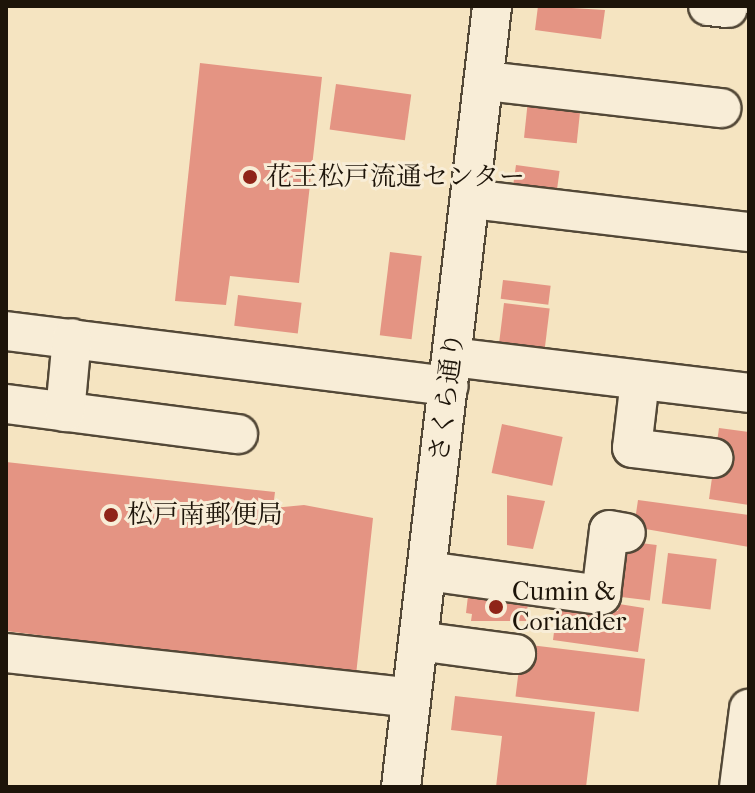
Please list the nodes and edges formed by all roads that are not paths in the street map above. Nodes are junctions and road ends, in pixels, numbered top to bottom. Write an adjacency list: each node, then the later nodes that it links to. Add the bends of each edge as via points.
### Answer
1 (492, 6): 2 (street, さくら通り)
2 (487, 81): 3 (street); 4 (street, さくら通り)
3 (721, 108)
4 (471, 199): 5 (street); 8 (street, さくら通り)
5 (749, 232)
6 (6, 331): 7 (street)
7 (72, 338): 8 (street); 12 (street)
8 (450, 372): 9 (street); 16 (street, さくら通り)
9 (640, 380): 10 (street); 14 (street, via 632,448)
10 (749, 393)
11 (6, 404): 12 (street)
12 (65, 412): 13 (street)
13 (238, 434)
14 (698, 456)
15 (626, 533): 16 (street, via 609,530 601,595)
16 (427, 571): 17 (street, さくら通り)
17 (418, 641): 19 (street); 20 (street, さくら通り)
18 (6, 653): 20 (street)
19 (516, 654)
20 (411, 698): 23 (street, さくら通り)
21 (749, 709): 22 (street)
22 (743, 782)
23 (401, 787)

